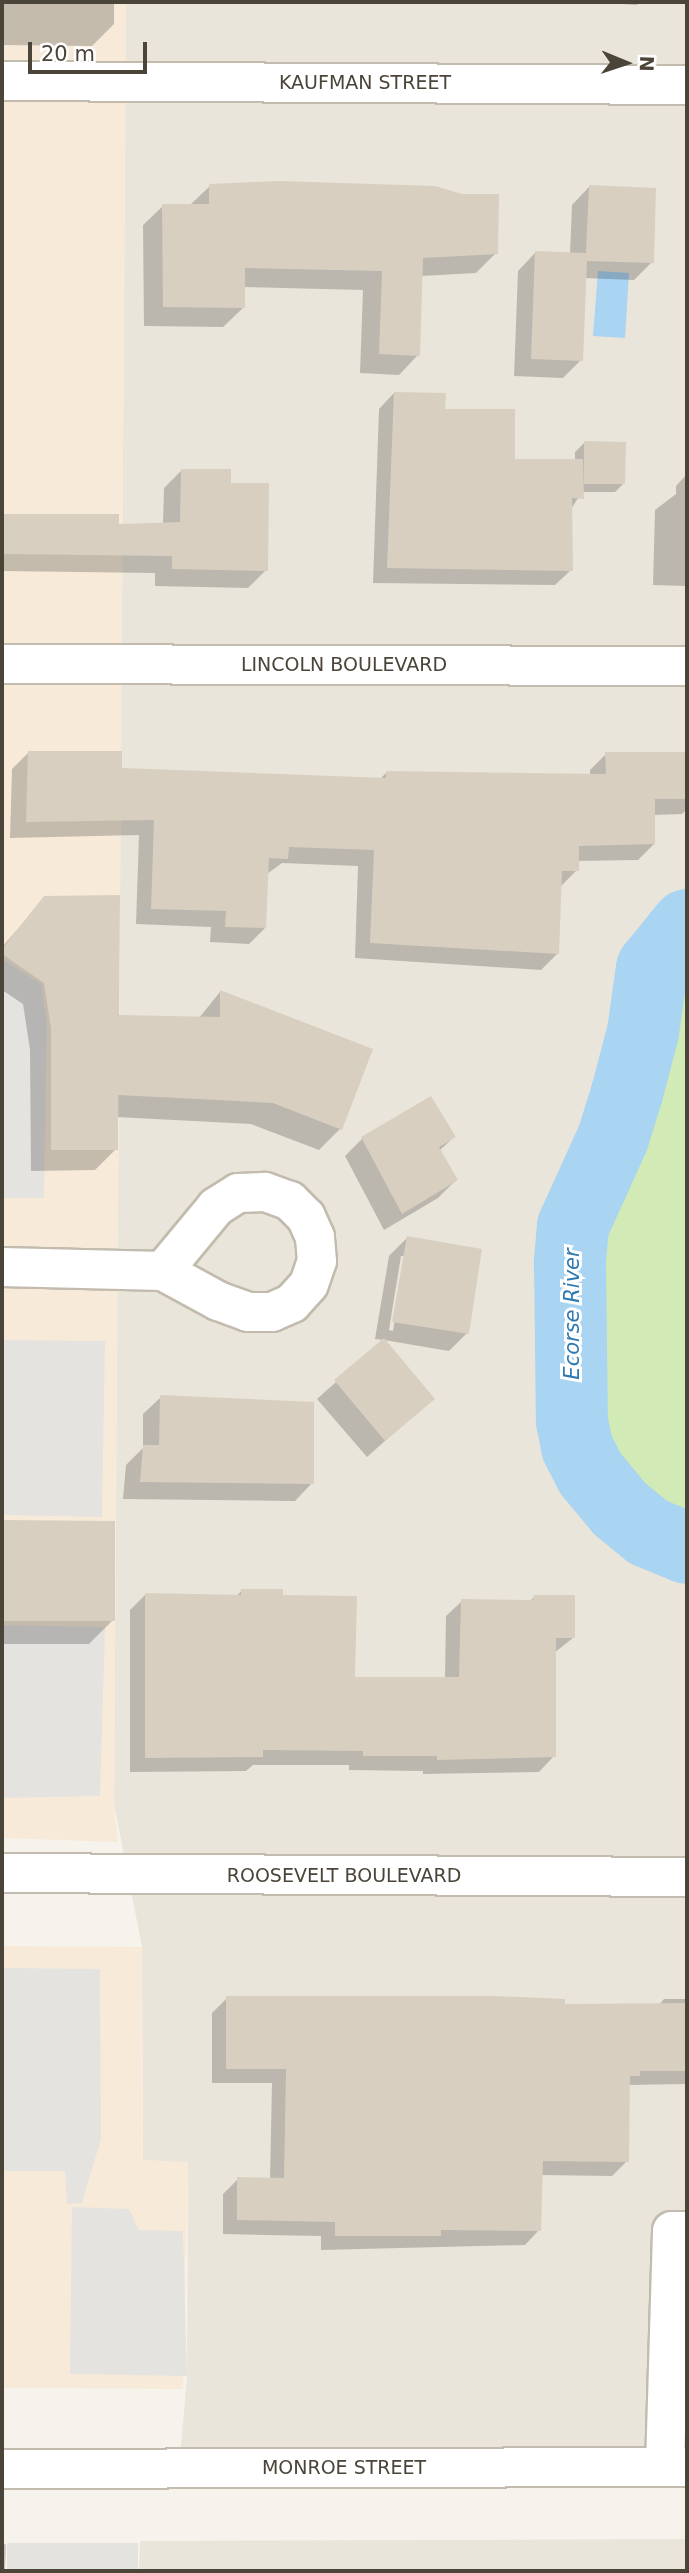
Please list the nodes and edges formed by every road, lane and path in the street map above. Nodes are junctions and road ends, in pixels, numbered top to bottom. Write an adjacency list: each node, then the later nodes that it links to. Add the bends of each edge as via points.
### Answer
1 (2, 81): 2 (street, KAUFMAN STREET)
2 (687, 85)
3 (2, 664): 4 (street, LINCOLN BOULEVARD)
4 (687, 666)
5 (2, 1267): 6 (street)
6 (163, 1271)
7 (2, 1873): 8 (street, ROOSEVELT BOULEVARD)
8 (687, 1877)
9 (680, 2231): 10 (street)
10 (676, 2467): 11 (street, MONROE STREET)
11 (2, 2469)

